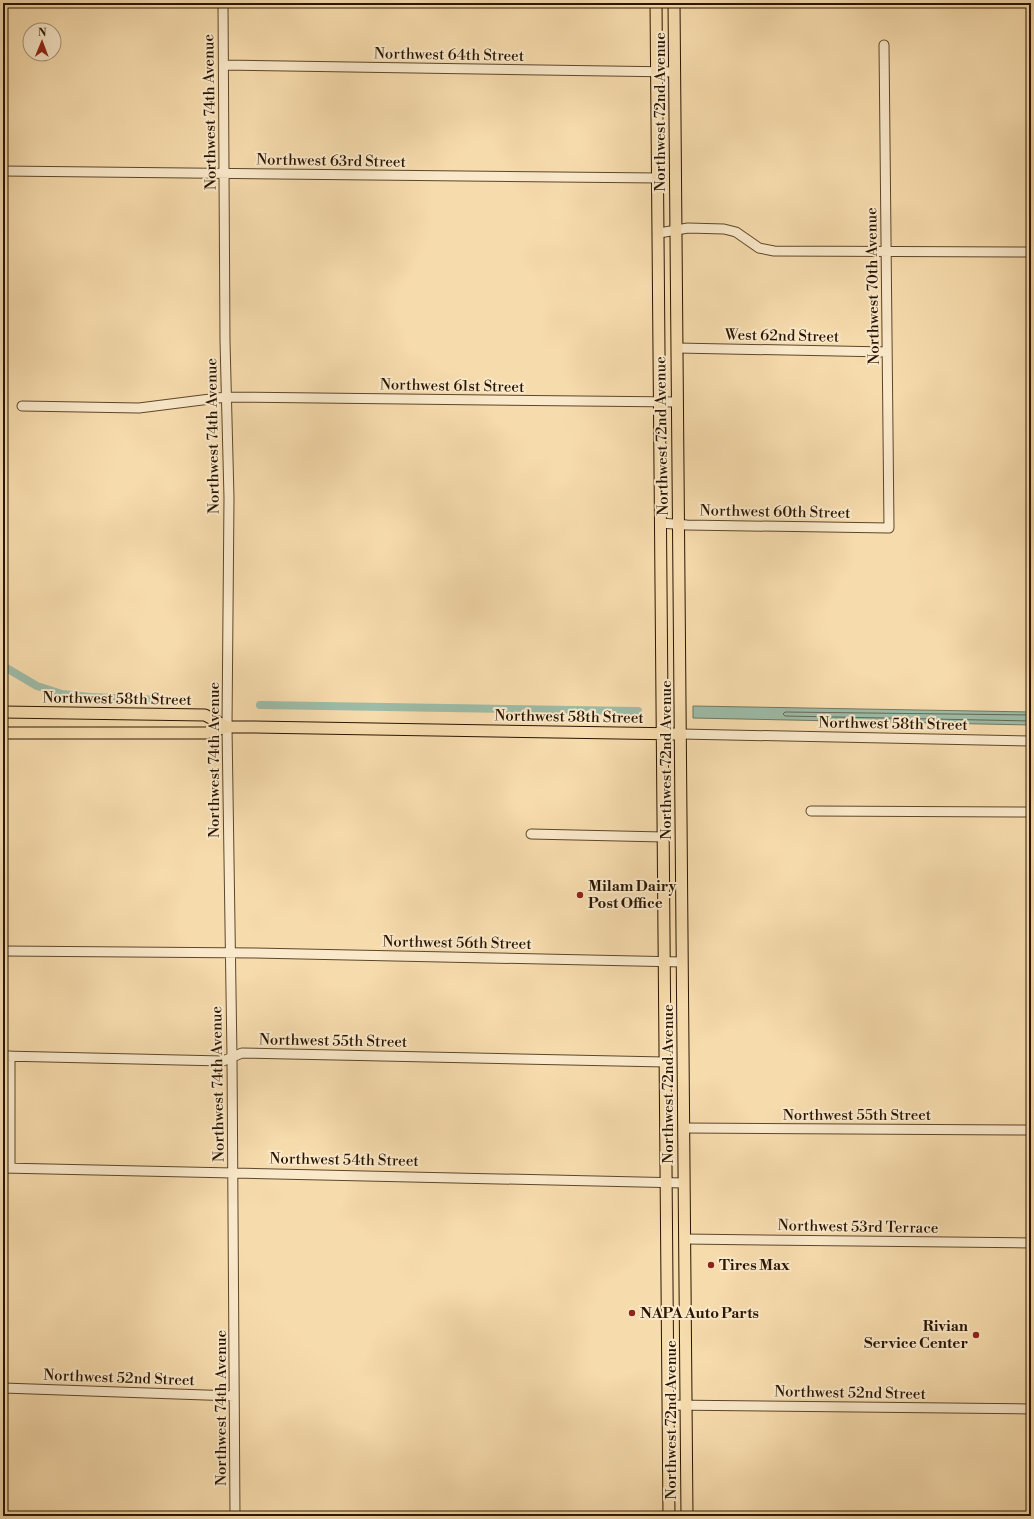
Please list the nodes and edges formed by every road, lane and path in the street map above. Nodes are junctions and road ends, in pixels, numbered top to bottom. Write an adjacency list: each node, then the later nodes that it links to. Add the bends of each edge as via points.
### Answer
1 (223, 3): 5 (street, Northwest 74th Avenue)
2 (656, 3): 6 (main road, Northwest 72nd Avenue)
3 (674, 3): 7 (main road, Northwest 72nd Avenue)
4 (884, 45): 13 (street, Northwest 70th Avenue)
5 (224, 65): 6 (street, Northwest 64th Street); 9 (street, Northwest 74th Avenue)
6 (657, 72): 7 (street, Northwest 64th Street); 10 (main road, Northwest 72nd Avenue)
7 (675, 72): 11 (main road, Northwest 72nd Avenue)
8 (3, 171): 9 (street, Northwest 63rd Street)
9 (225, 174): 10 (street, Northwest 63rd Street); 17 (street, Northwest 74th Avenue)
10 (658, 178): 12 (main road, Northwest 72nd Avenue)
11 (676, 230): 12 (street); 13 (street, via 688,228 730,231 753,245 774,251); 15 (main road, Northwest 72nd Avenue)
12 (658, 233): 18 (main road, Northwest 72nd Avenue)
13 (887, 251): 14 (street); 16 (street, Northwest 70th Avenue)
14 (1031, 252)
15 (677, 348): 16 (street, West 62nd Street); 19 (main road, Northwest 72nd Avenue)
16 (887, 352): 23 (street, Northwest 70th Avenue)
17 (226, 397): 18 (street, Northwest 61st Street); 20 (street, Northwest 61st Street, via 139,408); 25 (street, Northwest 74th Avenue, via 229,498)
18 (659, 402): 19 (street, Northwest 61st Street); 21 (main road, Northwest 72nd Avenue)
19 (677, 402): 22 (main road, Northwest 72nd Avenue)
20 (22, 406)
21 (660, 523): 22 (street, Northwest 60th Street); 27 (main road, Northwest 72nd Avenue)
22 (678, 524): 23 (street, Northwest 60th Street); 28 (main road, Northwest 72nd Avenue)
23 (889, 528)
24 (3, 712): 25 (main road, Northwest 58th Street, via 205,715)
25 (227, 727): 26 (main road, Northwest 58th Street, via 206,733); 27 (main road, Northwest 58th Street); 35 (street, Northwest 74th Avenue)
26 (3, 733)
27 (662, 734): 28 (main road, Northwest 58th Street); 33 (main road, Northwest 72nd Avenue)
28 (681, 734): 29 (street, Northwest 58th Street); 37 (main road, Northwest 72nd Avenue)
29 (1031, 741)
30 (811, 811): 31 (street)
31 (1031, 812)
32 (531, 834): 33 (street)
33 (663, 837): 36 (main road, Northwest 72nd Avenue)
34 (3, 951): 35 (street, Northwest 56th Street)
35 (231, 953): 36 (street, Northwest 56th Street); 39 (street, Northwest 74th Avenue)
36 (664, 962): 37 (street, Northwest 56th Street); 40 (main road, Northwest 72nd Avenue)
37 (682, 962): 41 (main road, Northwest 72nd Avenue)
38 (6, 1056): 39 (street, Northwest 55th Street, via 223,1061); 43 (street)
39 (232, 1057): 40 (street, Northwest 55th Street, via 242,1053); 44 (street, Northwest 74th Avenue)
40 (665, 1062): 45 (main road, Northwest 72nd Avenue)
41 (684, 1128): 42 (street, Northwest 55th Street); 46 (main road, Northwest 72nd Avenue)
42 (1031, 1130)
43 (7, 1168): 44 (street, Northwest 54th Street)
44 (233, 1172): 45 (street, Northwest 54th Street); 50 (street, Northwest 74th Avenue)
45 (666, 1182): 46 (street, Northwest 54th Street); 51 (main road, Northwest 72nd Avenue)
46 (684, 1183): 47 (main road, Northwest 72nd Avenue)
47 (685, 1239): 48 (street, Northwest 53rd Terrace); 52 (main road, Northwest 72nd Avenue)
48 (1031, 1243)
49 (3, 1388): 50 (street, Northwest 52nd Street)
50 (234, 1396): 54 (street, Northwest 74th Avenue)
51 (668, 1405): 52 (street, Northwest 52nd Street); 55 (main road, Northwest 72nd Avenue)
52 (686, 1405): 53 (street, Northwest 52nd Street); 56 (main road, Northwest 72nd Avenue)
53 (1031, 1409)
54 (235, 1516)
55 (668, 1516)
56 (687, 1516)

